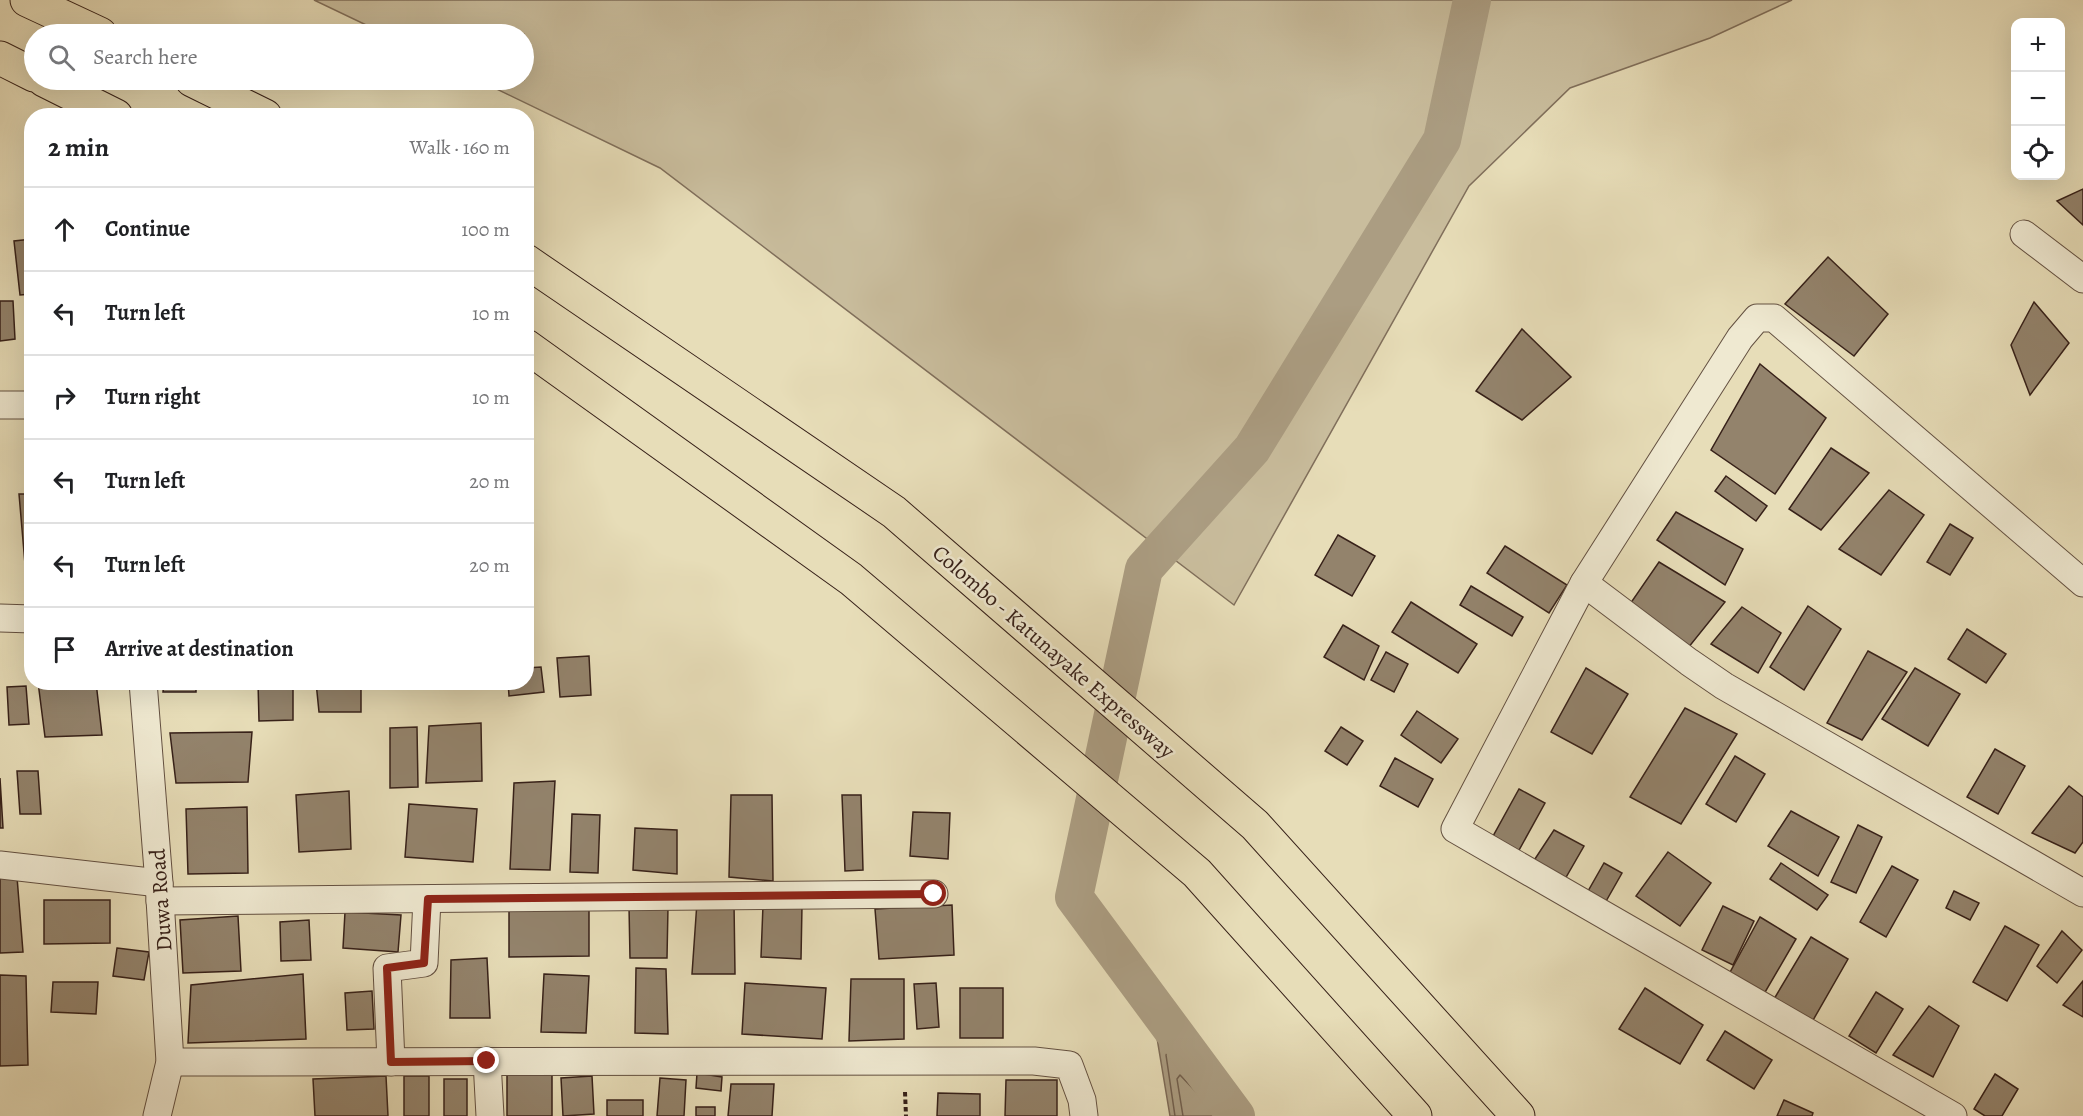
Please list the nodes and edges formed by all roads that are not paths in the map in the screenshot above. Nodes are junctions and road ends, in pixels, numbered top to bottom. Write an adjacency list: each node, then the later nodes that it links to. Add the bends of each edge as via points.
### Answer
1 (27, 0): 2 (highway)
2 (79, 24)
3 (0, 58): 4 (highway)
4 (24, 70)
5 (64, 90): 7 (highway)
6 (212, 90): 8 (highway)
7 (100, 108)
8 (249, 108)
9 (2024, 234): 11 (street)
10 (534, 266): 32 (highway, Colombo - Katunayake Expressway, via 894,512 1255,825)
11 (2083, 279)
12 (534, 352): 31 (highway, via 851,579 1197,873)
13 (0, 405): 14 (street)
14 (24, 405)
15 (1584, 583): 16 (street, via 1740,338 1757,318 1774,318); 22 (street, via 1724,686); 33 (street, via 1455,829)
16 (2083, 583)
17 (0, 618): 18 (street)
18 (24, 619)
19 (144, 690): 21 (street, Duwa Road)
20 (0, 865): 21 (street)
21 (160, 892): 24 (street); 26 (street, Duwa Road)
22 (2083, 893)
23 (934, 894): 24 (street)
24 (428, 899): 27 (street, via 424,963 387,968)
25 (487, 1061): 27 (street); 29 (street); 30 (street, via 1034,1061 1068,1065 1083,1100)
26 (170, 1062): 27 (street); 28 (street, Duwa Road)
27 (391, 1062)
28 (158, 1116)
29 (490, 1116)
30 (1084, 1116)
31 (1415, 1116)
32 (1518, 1116)
33 (1953, 1116)

